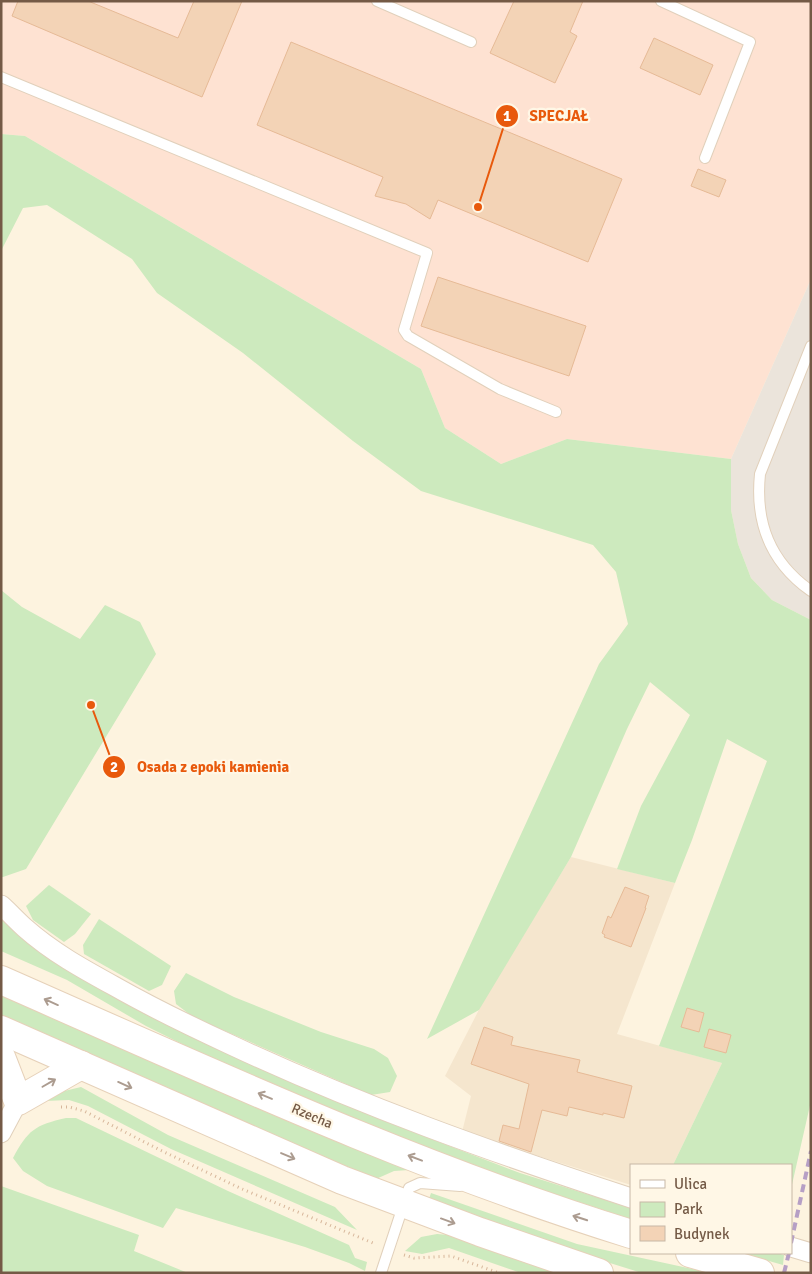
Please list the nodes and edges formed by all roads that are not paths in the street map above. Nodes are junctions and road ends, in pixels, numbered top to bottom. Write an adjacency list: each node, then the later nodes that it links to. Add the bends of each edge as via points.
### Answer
1 (377, 1): 3 (lane)
2 (660, 1): 5 (lane, via 750,42)
3 (471, 42)
4 (1, 77): 7 (lane, via 427,253 404,330 408,336 500,389)
5 (705, 158)
6 (811, 346): 8 (lane, via 760,474 758,493 760,514 777,558)
7 (556, 412)
8 (811, 591)
9 (1, 904): 17 (street, via 25,928 66,959 157,1010 267,1062 388,1112)
10 (1, 980): 16 (main road, Rzecha, one-way to 10, via 366,1139)
11 (1, 1030): 13 (main road)
12 (1, 1057): 14 (main road)
13 (80, 1065): 14 (main road, one-way to 13); 18 (main road, one-way to 18)
14 (18, 1101): 15 (street)
15 (1, 1134)
16 (493, 1188): 18 (lane, via 420,1183 408,1188); 19 (main road, Rzecha, one-way to 16)
17 (630, 1198)
18 (403, 1204): 23 (lane); 24 (main road, one-way to 24)
19 (630, 1234)
20 (792, 1248): 21 (street)
21 (811, 1253)
22 (694, 1254): 25 (main road)
23 (380, 1273)
24 (599, 1273)
25 (760, 1273)

